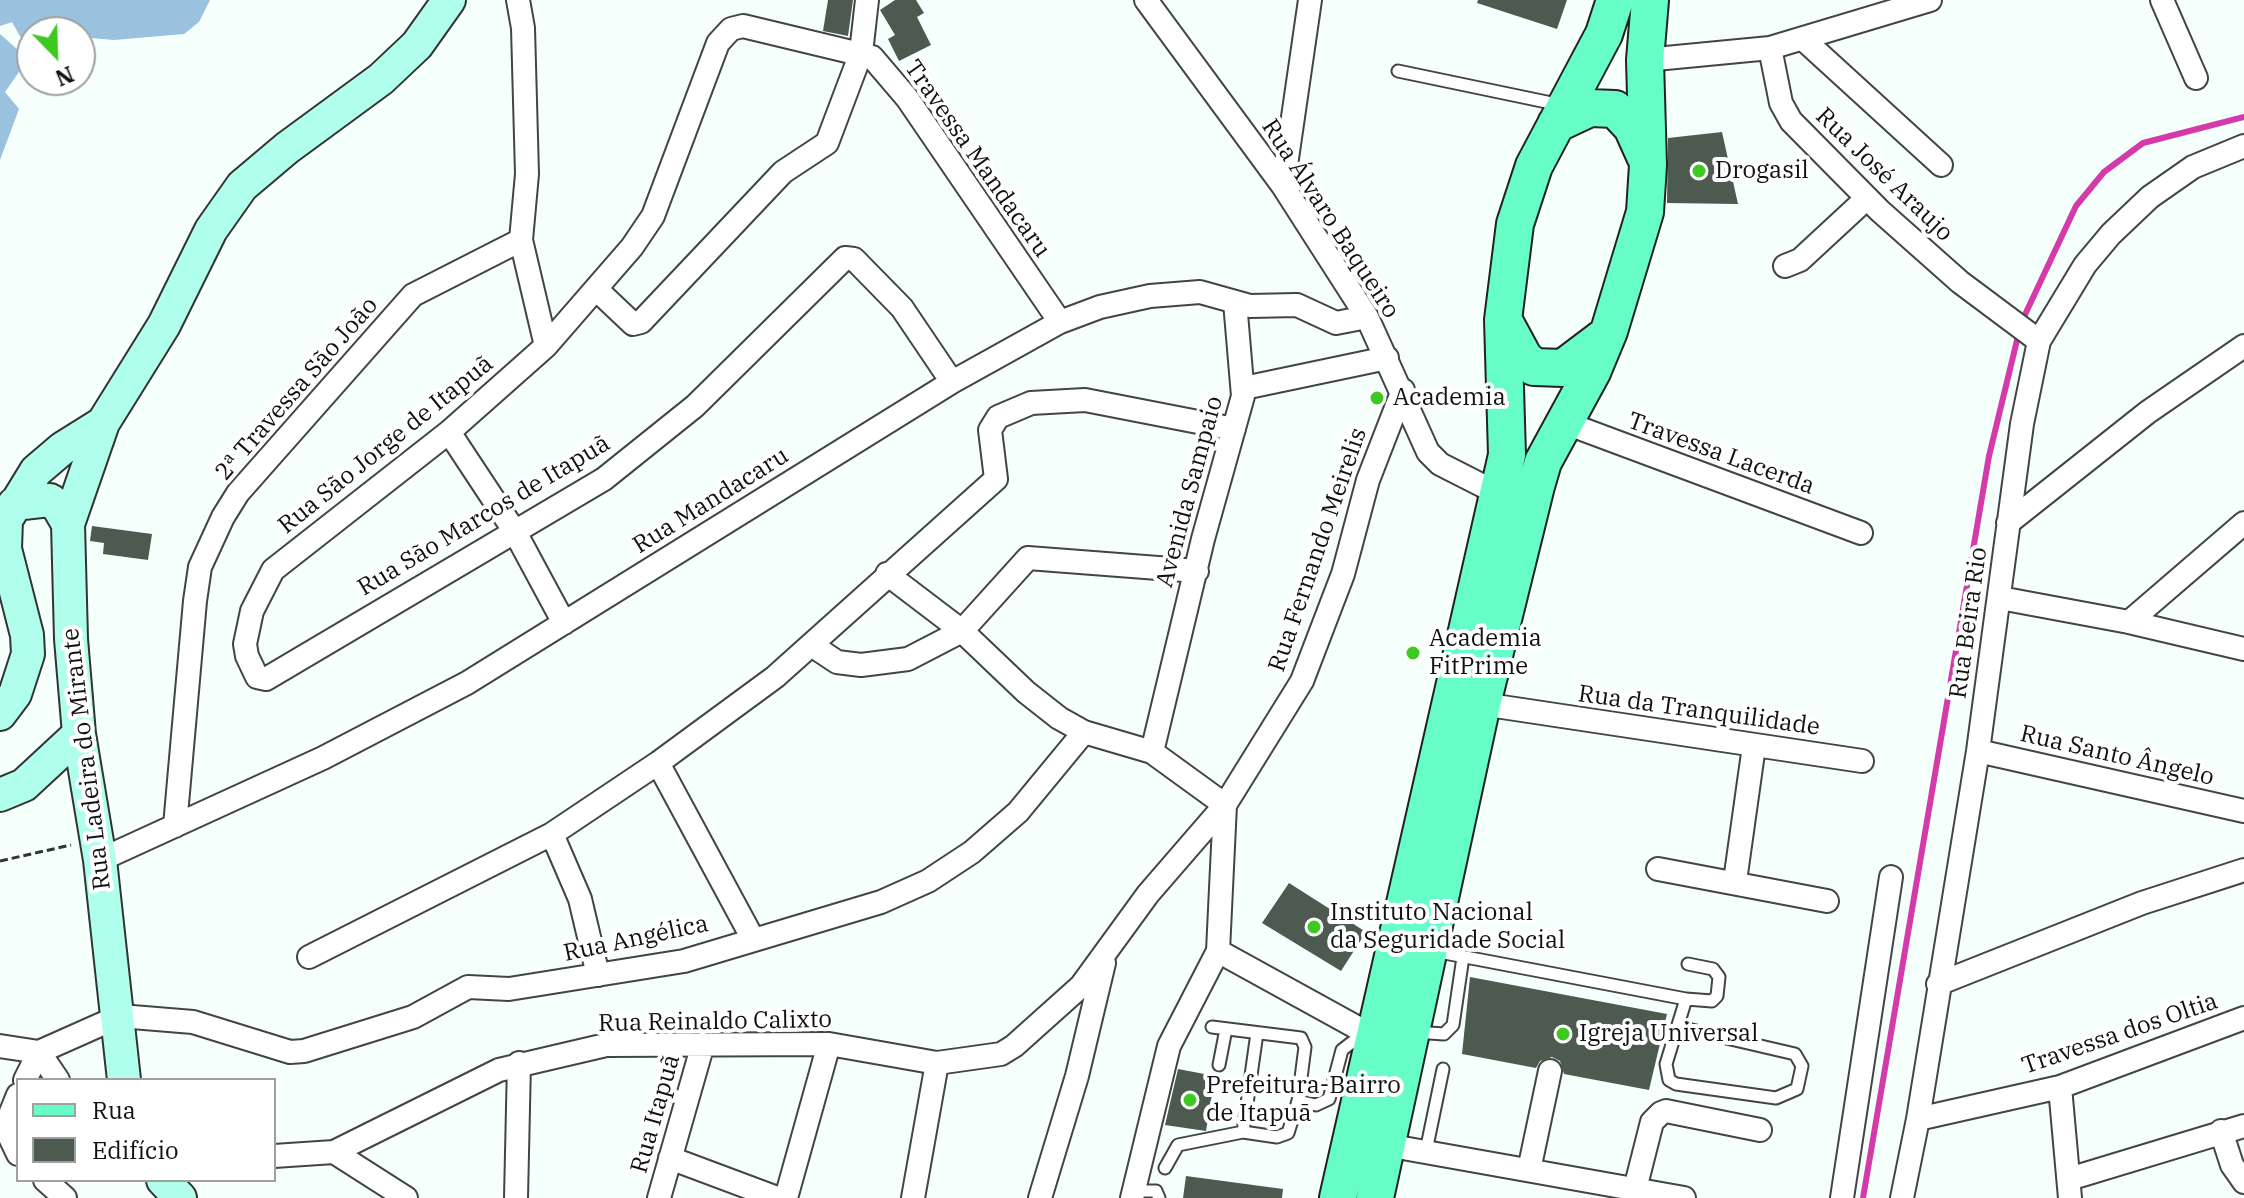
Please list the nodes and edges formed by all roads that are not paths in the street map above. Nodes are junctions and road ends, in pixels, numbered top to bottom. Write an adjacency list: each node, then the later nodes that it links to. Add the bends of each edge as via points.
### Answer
1 (449, 0): 43 (street, Rua Ladeira do Mirante, via 417,45 381,79 242,186 211,230 164,325)
2 (518, 0): 14 (street)
3 (532, 0): 14 (street)
4 (867, 0): 17 (street)
5 (1146, 0): 25 (street, Rua Álvaro Baqueiro)
6 (1310, 0): 25 (street)
7 (1615, 0): 21 (main road, via 1604,34)
8 (1650, 0): 18 (main road)
9 (1854, 0): 12 (street)
10 (1930, 0): 12 (street)
11 (2162, 0): 20 (street)
12 (1854, 24): 15 (street)
13 (743, 26): 17 (street, Travessa Mandacaru); 29 (street, Rua São Jorge de Itapuã, via 724,33 718,43 653,216)
14 (523, 28): 27 (street, via 527,174)
15 (1803, 39): 16 (street); 24 (street)
16 (1770, 48): 18 (street); 26 (street, Rua José Araujo, via 1781,103 1791,121)
17 (861, 53): 29 (street, via 827,143 783,172 641,322 633,324); 33 (street, Travessa Mandacaru, via 887,72 907,98)
18 (1645, 60): 23 (main road)
19 (1398, 71): 21 (lane)
20 (2196, 78)
21 (1561, 115): 23 (main road, via 1615,109 1632,127); 32 (main road, via 1534,166 1515,224)
22 (2244, 146): 35 (street, Rua Beira Rio, via 2193,167 2150,197 2085,265)
23 (1648, 165): 34 (main road, via 1645,212)
24 (1941, 165)
25 (1283, 186): 31 (street, Rua Álvaro Baqueiro)
26 (1867, 198): 28 (street, via 1800,260); 35 (street, Rua José Araujo, via 2001,315)
27 (521, 240): 36 (street); 74 (street, 2ª Travessa São João, via 413,295 238,493 223,517 200,567)
28 (1785, 266)
29 (596, 289): 36 (street, Rua São Jorge de Itapuã)
30 (1235, 302): 31 (street, Rua Mandacaru, via 1297,305 1336,323); 33 (street, Rua Mandacaru, via 1200,292 1150,296); 40 (street)
31 (1367, 317): 38 (street, Rua Álvaro Baqueiro)
32 (1503, 320): 34 (main road, via 1524,358 1534,367 1549,369 1578,359); 46 (main road, via 1507,455)
33 (1060, 322): 39 (street, Rua Mandacaru)
34 (1609, 331): 42 (main road)
35 (2034, 337): 48 (street, Rua Beira Rio)
36 (546, 346): 45 (street, Rua São Jorge de Itapuã)
37 (2244, 346): 48 (street, via 2148,412)
38 (1387, 358): 40 (street, Avenida Sampaio); 41 (street, Rua Álvaro Baqueiro)
39 (952, 382): 51 (street, Rua São Marcos de Itapuã, via 902,308 854,259 845,258 695,406 604,479); 58 (street, Rua Mandacaru)
40 (1244, 388): 44 (street, Avenida Sampaio)
41 (1403, 390): 46 (street, Rua Álvaro Baqueiro, via 1434,458); 72 (street, Rua Fernando Meirelis, via 1302,681)
42 (1563, 422): 52 (street, Travessa Lacerda); 62 (main road, via 1536,486)
43 (103, 423): 47 (street, via 36,471); 50 (street, Rua Ladeira do Mirante)
44 (1234, 429): 53 (street, Avenida Sampaio); 54 (street, via 1085,400 1031,403 990,425 997,476)
45 (449, 432): 51 (street); 55 (street, Rua São Jorge de Itapuã, via 273,570)
46 (1499, 494): 97 (main road)
47 (14, 504): 50 (street, via 50,500); 63 (street, via 3,537 28,654 15,694)
48 (2008, 523): 56 (street, Rua Beira Rio)
49 (2244, 523): 57 (street)
50 (68, 524): 65 (street, Rua Ladeira do Mirante)
51 (515, 532): 55 (street, Rua São Marcos de Itapuã, via 259,680 245,644); 58 (street)
52 (1861, 533)
53 (1197, 571): 59 (street, via 1028,558); 68 (street, Avenida Sampaio)
54 (887, 574): 59 (street); 60 (street)
55 (262, 586)
56 (2000, 598): 57 (street); 67 (street, Rua Beira Rio)
57 (2129, 622): 61 (street)
58 (564, 623): 74 (street, Rua Mandacaru, via 402,717)
59 (962, 631): 60 (street, via 908,659 861,665 837,662); 64 (street, via 1026,692)
60 (813, 646): 70 (street)
61 (2244, 649)
62 (1482, 704): 66 (street, Rua da Tranquilidade); 85 (main road)
63 (0, 714)
64 (1084, 732): 68 (street); 82 (street, Rua Angélica, via 1018,812 928,881 881,902)
65 (79, 734): 71 (street, via 24,785); 76 (street, Rua Ladeira do Mirante)
66 (1754, 746): 69 (street, Rua da Tranquilidade); 80 (street)
67 (1978, 751): 73 (street, Rua Santo Ângelo); 89 (street, Rua Beira Rio)
68 (1152, 752): 72 (street)
69 (1862, 761)
70 (658, 763): 75 (street); 82 (street)
71 (0, 795)
72 (1225, 805): 83 (street, Rua Fernando Meirelis); 84 (street)
73 (2244, 811)
74 (175, 826): 76 (street, Rua Mandacaru)
75 (552, 834): 86 (street); 88 (street, via 580,899)
76 (99, 850): 91 (street, Rua Ladeira do Mirante)
77 (1658, 869): 80 (street)
78 (2244, 870): 89 (street, via 2142,903)
79 (1891, 877): 146 (street)
80 (1735, 881): 81 (street)
81 (1827, 901)
82 (753, 939): 88 (street, Rua Angélica, via 684,961)
83 (1109, 947): 103 (street, Rua Reinaldo Calixto, via 1081,986 1014,1046 1001,1054); 141 (street)
84 (1218, 951): 97 (street); 132 (street, via 1169,1046)
85 (1446, 953): 90 (lane); 119 (main road, via 1411,1032)
86 (309, 957)
87 (1688, 964): 90 (lane, via 1713,969 1719,977 1712,1001)
88 (598, 975): 91 (street, Rua Angélica, via 509,989 468,987 413,1017 296,1053 193,1022)
89 (1938, 984): 114 (street, Rua Beira Rio)
90 (1686, 999): 94 (lane)
91 (120, 1016): 101 (street, Rua Angélica); 109 (street, Rua Ladeira do Mirante)
92 (2244, 1018): 111 (street, Travessa dos Oltia)
93 (1212, 1027): 95 (lane)
94 (1679, 1027): 94 (lane, via 1666,1064 1669,1080 1676,1084 1776,1098 1797,1089 1802,1066 1795,1054)
95 (1226, 1029): 96 (lane); 104 (lane)
96 (1257, 1033): 113 (lane, via 1304,1041); 118 (lane)
97 (1370, 1036): 110 (main road)
98 (703, 1044): 99 (street, Rua Reinaldo Calixto); 102 (street, Rua Reinaldo Calixto, via 606,1045); 124 (street, Rua Itapuã)
99 (829, 1044): 103 (street, Rua Reinaldo Calixto); 139 (street)
100 (0, 1046): 101 (street)
101 (39, 1052): 107 (street); 108 (street)
102 (519, 1063): 122 (street, Rua Reinaldo Calixto); 136 (street)
103 (937, 1063): 140 (street)
104 (1219, 1065)
105 (1443, 1069): 121 (lane)
106 (1550, 1071): 126 (street)
107 (26, 1078)
108 (57, 1078)
109 (124, 1078)
110 (1350, 1080): 113 (lane, via 1322,1105); 143 (main road)
111 (2060, 1087): 114 (street, Travessa dos Oltia); 131 (street)
112 (16, 1100): 120 (street, via 5,1127)
113 (1298, 1101): 118 (lane, via 1288,1133 1277,1137)
114 (1918, 1119): 147 (street, Rua Beira Rio)
115 (2244, 1126): 117 (street)
116 (1760, 1130): 130 (street, via 1661,1113 1652,1122)
117 (2221, 1131): 129 (street); 131 (street)
118 (1243, 1132): 125 (lane, via 1178,1145)
119 (1386, 1145): 121 (street); 144 (main road)
120 (16, 1150)
121 (1426, 1151): 126 (street)
122 (334, 1152): 123 (street, Rua Reinaldo Calixto); 135 (street)
123 (276, 1156)
124 (670, 1158): 137 (street, Rua Itapuã); 138 (street)
125 (1165, 1168)
126 (1529, 1170): 130 (street)
127 (47, 1182): 133 (street)
128 (165, 1182): 134 (street)
129 (2244, 1182)
130 (1635, 1189): 145 (street)
131 (2070, 1189)
132 (1133, 1194): 142 (lane, via 1156,1191)
133 (65, 1198)
134 (180, 1198)
135 (406, 1198)
136 (516, 1198)
137 (659, 1198)
138 (777, 1198)
139 (786, 1198)
140 (913, 1198)
141 (1040, 1198)
142 (1159, 1198)
143 (1338, 1198)
144 (1375, 1198)
145 (1684, 1198)
146 (1842, 1198)
147 (1902, 1198)

